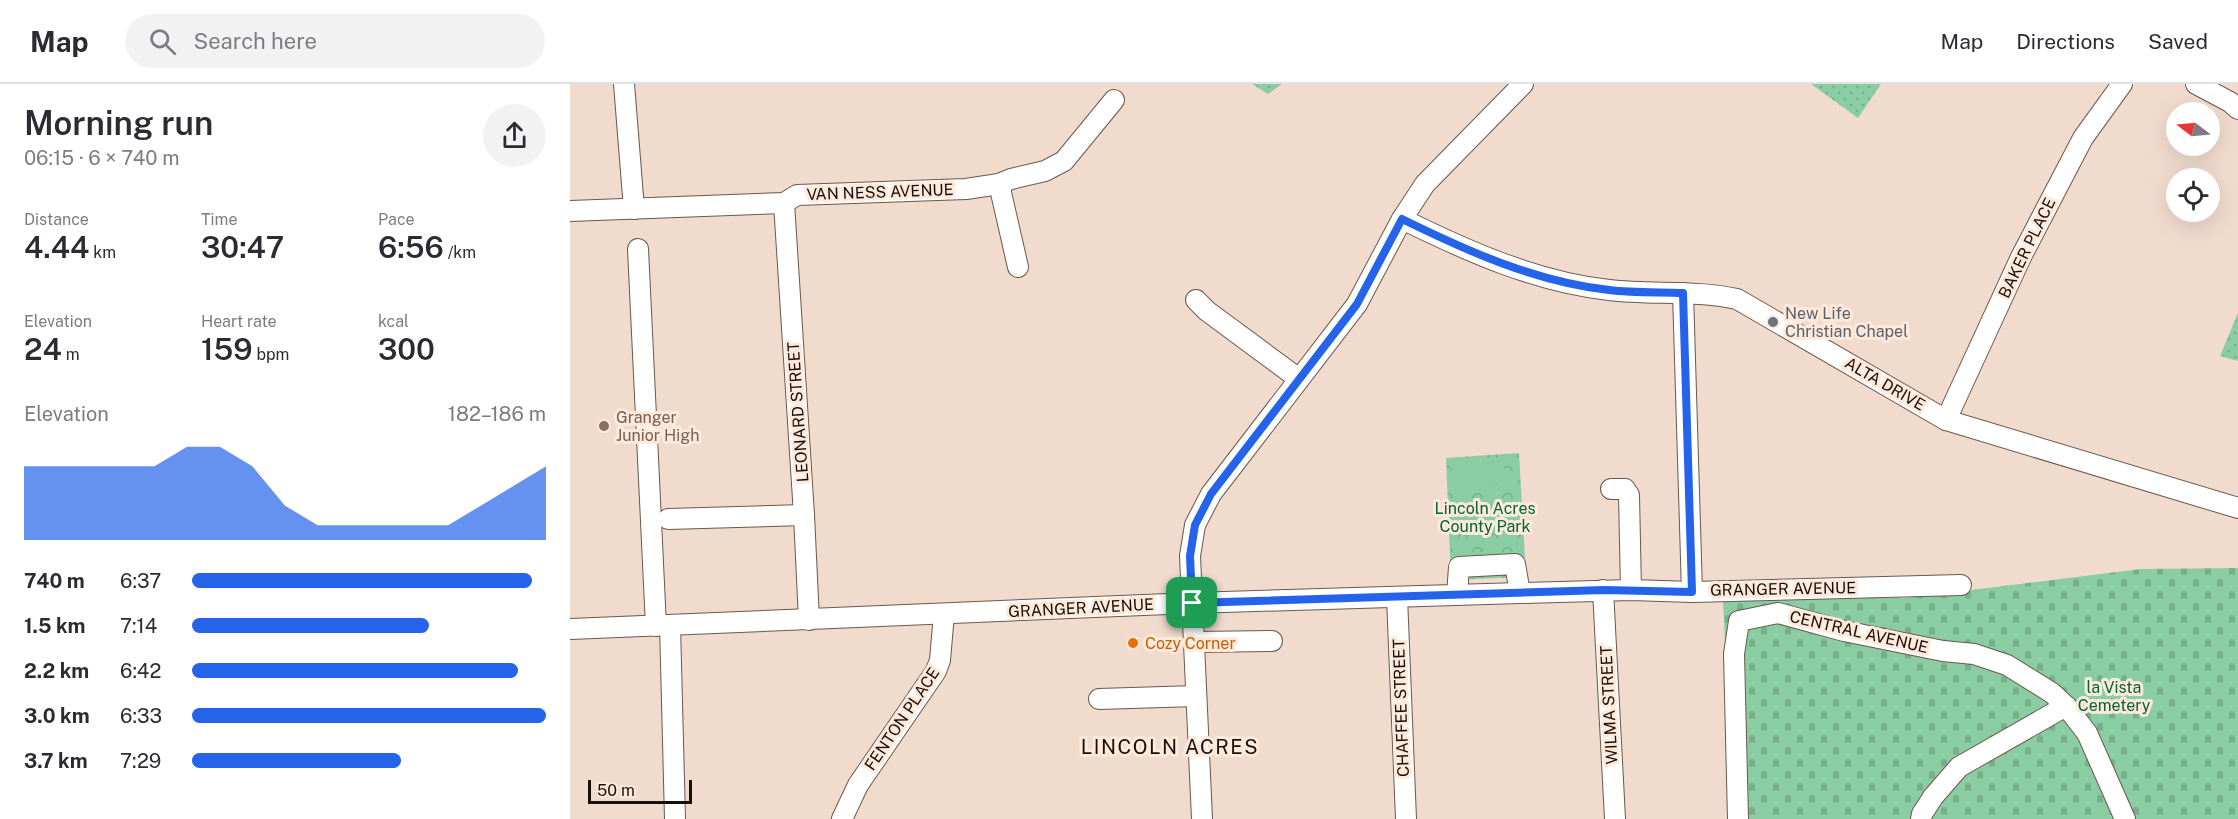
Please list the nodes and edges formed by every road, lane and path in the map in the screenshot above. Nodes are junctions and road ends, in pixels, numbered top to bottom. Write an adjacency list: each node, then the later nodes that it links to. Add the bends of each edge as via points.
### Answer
1 (624, 84): 9 (street)
2 (1523, 84): 11 (street, via 1425,184)
3 (2122, 84): 17 (street, BAKER PLACE, via 2083,138 2031,237)
4 (2196, 84): 6 (street)
5 (1114, 100): 7 (street, VAN NESS AVENUE, via 1064,161 1045,171)
6 (2238, 109)
7 (1005, 181): 8 (street, VAN NESS AVENUE, via 949,190 797,195); 13 (street)
8 (784, 203): 9 (street, VAN NESS AVENUE); 20 (street, LEONARD STREET)
9 (634, 209): 10 (street, VAN NESS AVENUE)
10 (570, 211)
11 (1402, 219): 14 (street, ALTA DRIVE, via 1490,259 1574,285); 16 (street, via 1357,304)
12 (638, 249): 33 (street)
13 (1018, 267)
14 (1683, 293): 17 (street, ALTA DRIVE, via 1737,299); 26 (street)
15 (1196, 300): 16 (street)
16 (1299, 379): 29 (street, via 1211,494 1195,525 1190,556)
17 (1946, 420): 19 (street, ALTA DRIVE)
18 (1611, 489): 24 (street, via 1625,489 1629,495)
19 (2238, 508)
20 (804, 515): 21 (street); 31 (street, LEONARD STREET)
21 (668, 519)
22 (1961, 585): 26 (street, GRANGER AVENUE)
23 (1604, 590): 24 (street, GRANGER AVENUE); 25 (street, GRANGER AVENUE); 44 (street, WILMA STREET)
24 (1631, 590): 26 (street, GRANGER AVENUE)
25 (1520, 592): 27 (street, GRANGER AVENUE); 27 (street, via 1515,564 1459,567)
26 (1692, 592)
27 (1457, 595): 28 (street, GRANGER AVENUE)
28 (1397, 597): 29 (street, GRANGER AVENUE); 43 (street, CHAFFEE STREET)
29 (1192, 603): 30 (street, GRANGER AVENUE); 36 (street)
30 (944, 614): 31 (street, GRANGER AVENUE); 41 (street, FENTON PLACE, via 936,671 862,779)
31 (808, 620): 33 (street, GRANGER AVENUE)
32 (1739, 621): 39 (street, CENTRAL AVENUE, via 1779,613 1844,631 1974,654 2007,665); 45 (street, GRANGER AVENUE, via 1734,654)
33 (663, 626): 34 (street, GRANGER AVENUE); 40 (street)
34 (570, 629)
35 (1272, 641): 36 (street)
36 (1194, 642): 37 (street)
37 (1196, 696): 38 (street); 42 (street)
38 (1099, 699)
39 (2066, 706): 46 (street, via 1959,767 1933,796); 47 (street, CENTRAL AVENUE, via 2086,733)
40 (675, 819)
41 (842, 819)
42 (1202, 819)
43 (1406, 819)
44 (1615, 819)
45 (1738, 819)
46 (1921, 819)
47 (2125, 819)

